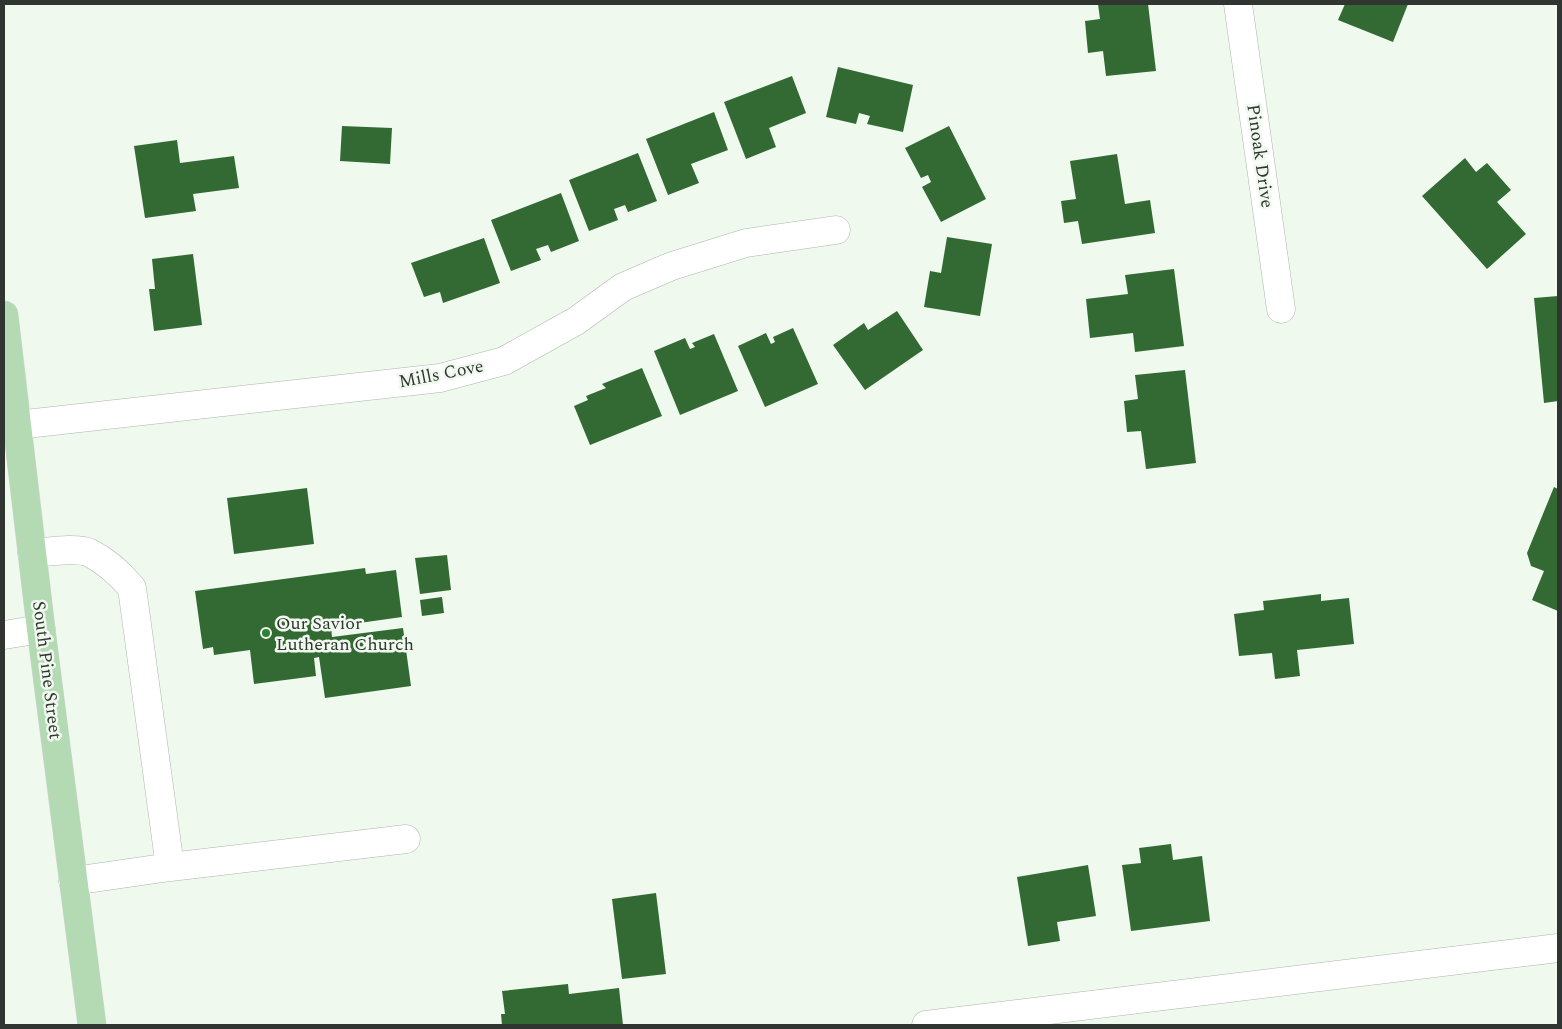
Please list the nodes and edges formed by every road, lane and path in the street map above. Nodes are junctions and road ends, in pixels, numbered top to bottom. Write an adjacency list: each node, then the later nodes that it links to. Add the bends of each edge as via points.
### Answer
1 (1238, 4): 3 (street, Pinoak Drive)
2 (836, 230): 5 (street, Mills Cove, via 746,243 672,266 623,287 576,321 504,361 440,378)
3 (1281, 309)
4 (4, 315): 5 (main road, South Pine Street)
5 (17, 425): 6 (main road, South Pine Street)
6 (32, 553): 7 (main road, South Pine Street); 10 (street, via 60,550 89,552 119,573 132,588)
7 (41, 629): 8 (street); 11 (main road, South Pine Street)
8 (4, 635)
9 (406, 839): 10 (street)
10 (170, 867): 11 (street)
11 (73, 881): 13 (main road, South Pine Street)
12 (1558, 948): 14 (street)
13 (92, 1025)
14 (926, 1025)

